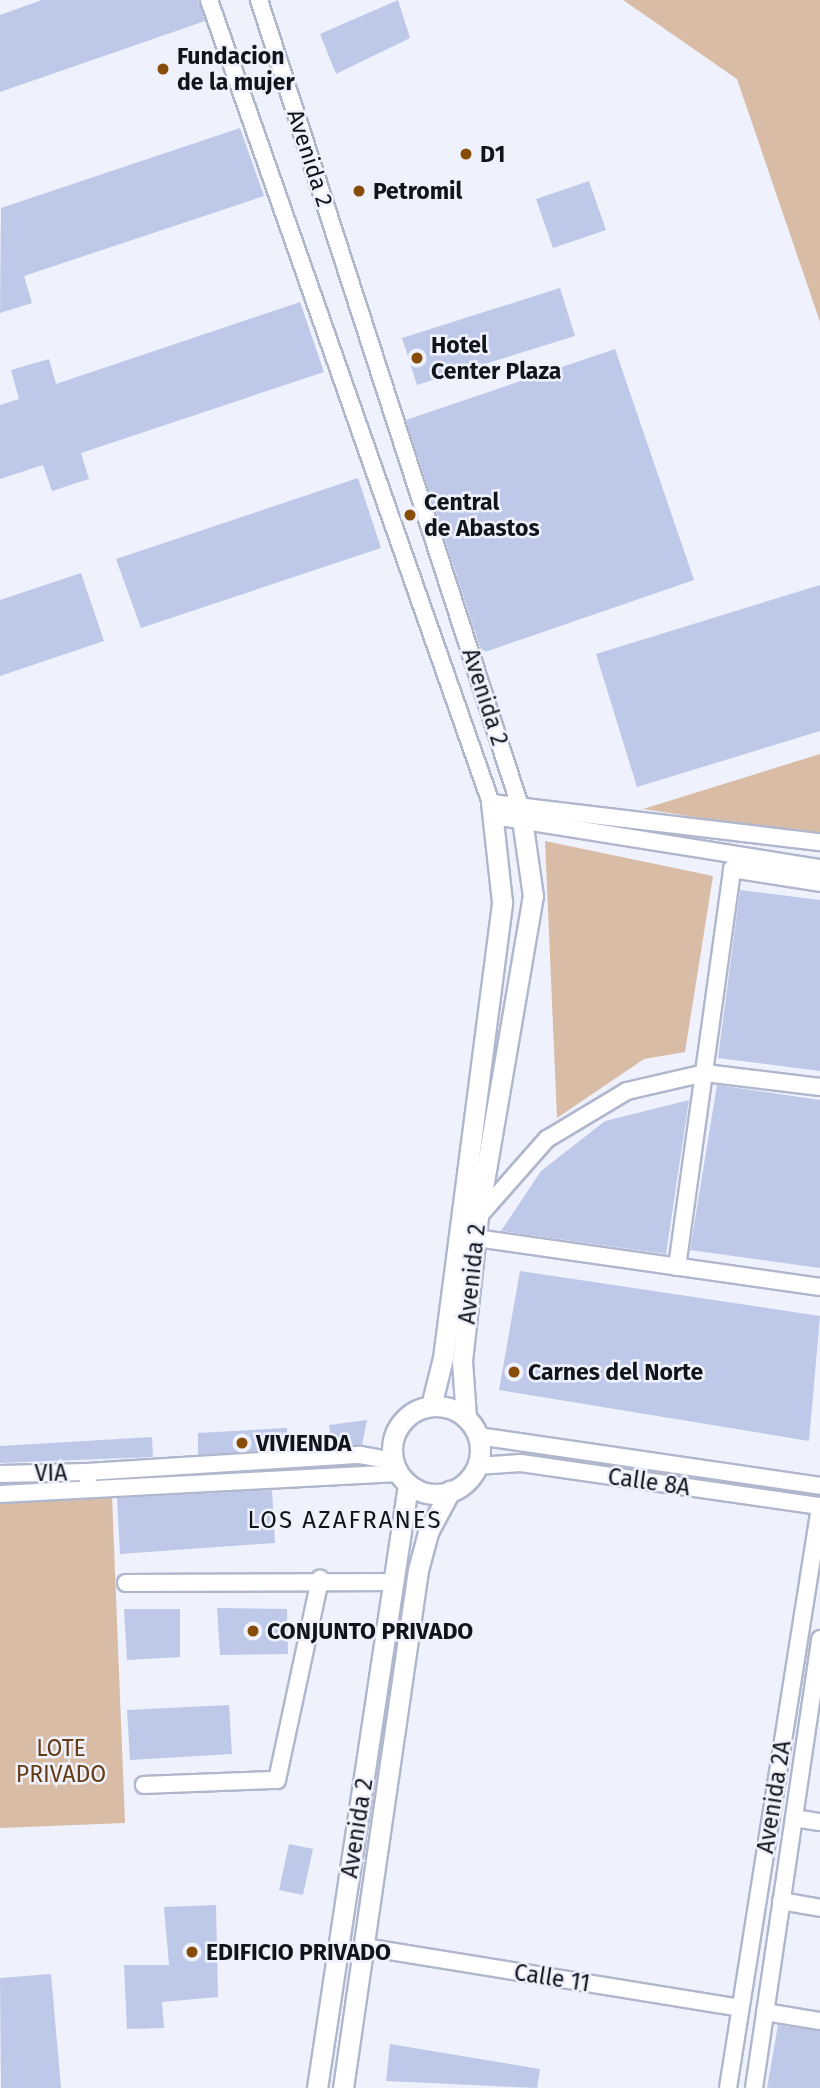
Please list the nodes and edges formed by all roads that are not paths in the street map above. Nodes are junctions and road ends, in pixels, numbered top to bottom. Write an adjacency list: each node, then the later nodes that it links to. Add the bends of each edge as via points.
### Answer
1 (209, 0): 3 (street, Avenida 2)
2 (259, 0): 4 (street, Avenida 2)
3 (492, 809): 4 (street); 14 (street, Avenida 2, via 502,902 443,1358)
4 (522, 814): 5 (street); 6 (street); 10 (street, Avenida 2, via 533,896 526,961)
5 (820, 842)
6 (820, 868)
7 (820, 883): 8 (street, via 732,869)
8 (705, 1073): 9 (street); 10 (street, via 627,1091 595,1107 547,1139); 12 (street)
9 (820, 1087)
10 (478, 1217): 11 (street, Avenida 2)
11 (476, 1238): 12 (street); 15 (street, Avenida 2, via 463,1361)
12 (677, 1267): 13 (street)
13 (820, 1287)
14 (431, 1406): 15 (street); 18 (street, via 404,1419 395,1432)
15 (466, 1418): 16 (street)
16 (478, 1436): 17 (street); 21 (street, Calle 8A)
17 (477, 1466): 22 (street); 24 (street, Calle 8A, via 521,1463)
18 (400, 1473): 20 (street, via 360,1455); 22 (street); 26 (street, Avenida 2)
19 (0, 1474): 20 (street, VIA)
20 (88, 1480): 23 (street)
21 (820, 1486)
22 (450, 1492): 36 (street, Avenida 2, via 428,1532 418,1570)
23 (0, 1494)
24 (820, 1507): 28 (street, Avenida 2A)
25 (320, 1579): 26 (street); 27 (street); 31 (street, via 277,1780)
26 (394, 1582): 40 (street, Avenida 2)
27 (126, 1583)
28 (812, 1609): 37 (street, Avenida 2A)
29 (820, 1639): 30 (street, Avenida 2A)
30 (814, 1714): 32 (street, Avenida 2A)
31 (144, 1784)
32 (794, 1818): 33 (street); 34 (street, Avenida 2A)
33 (820, 1822)
34 (781, 1901): 35 (street); 38 (street, Avenida 2A)
35 (820, 1908)
36 (364, 1947): 37 (street, Calle 11); 41 (street, Avenida 2)
37 (740, 2008): 42 (street, Avenida 2A)
38 (765, 2012): 39 (street); 43 (street, Avenida 2A)
39 (820, 2021)
40 (317, 2088)
41 (343, 2088)
42 (727, 2088)
43 (754, 2088)

